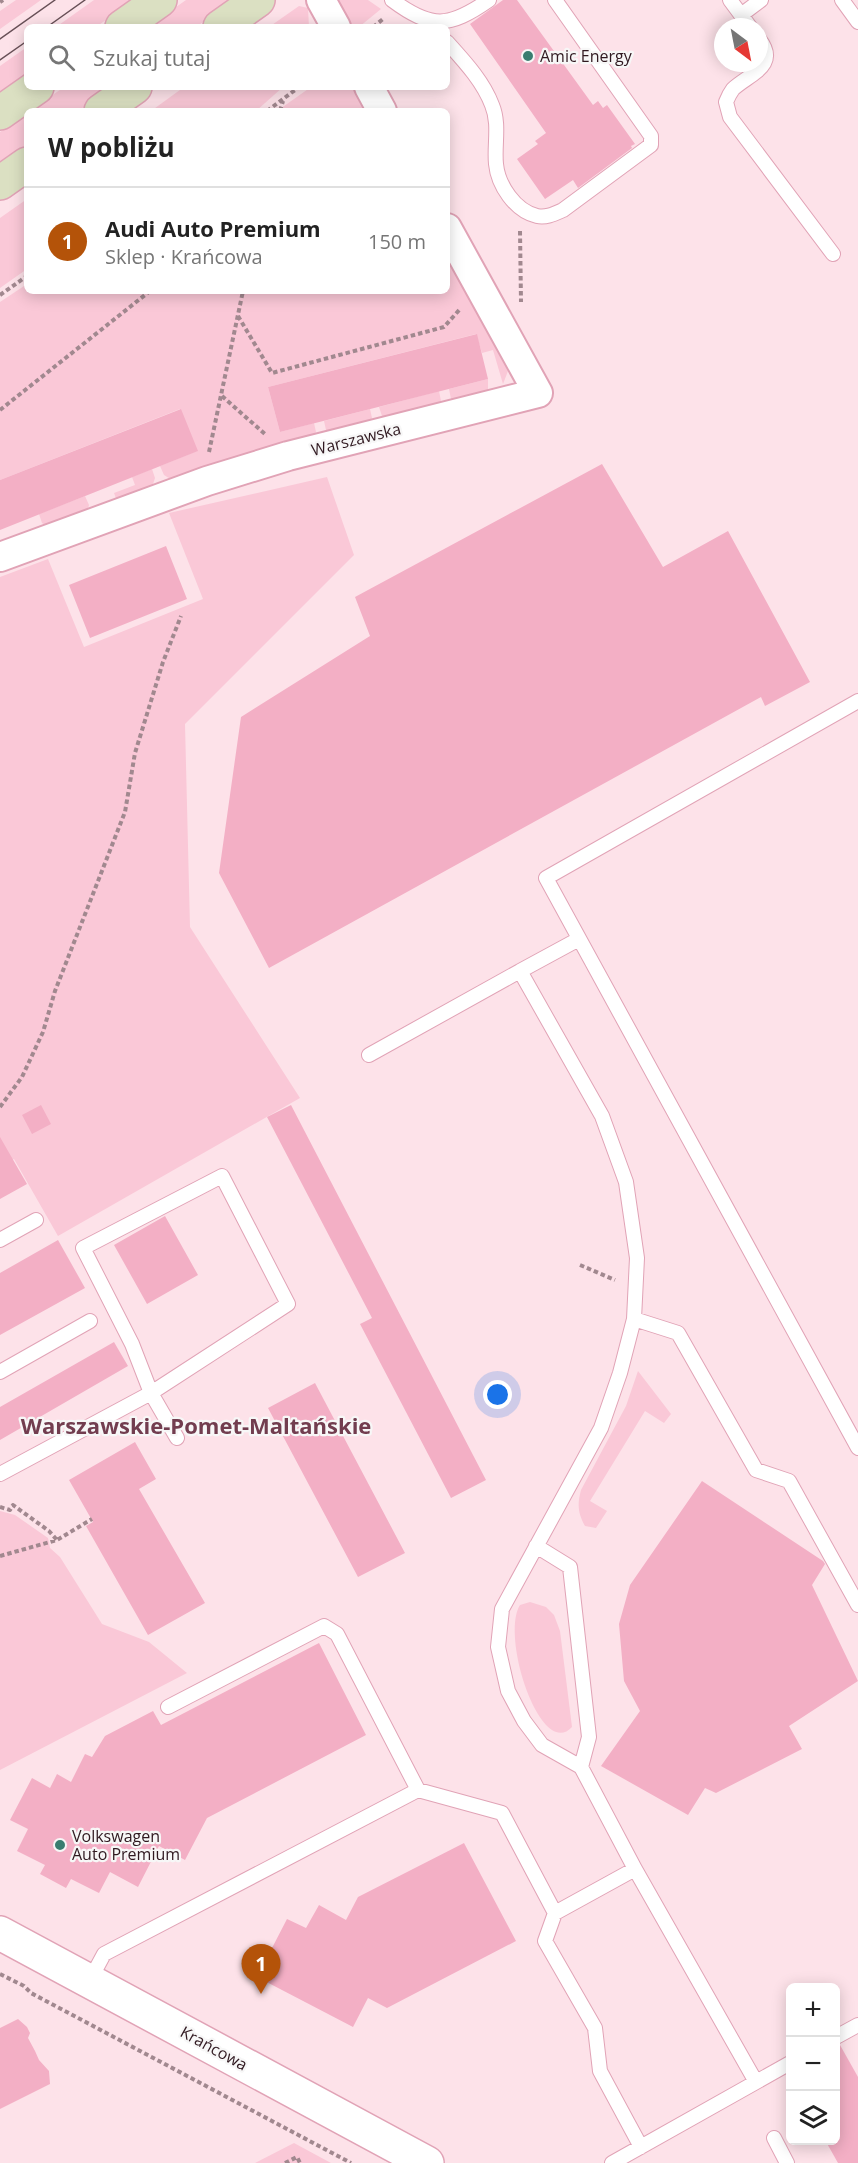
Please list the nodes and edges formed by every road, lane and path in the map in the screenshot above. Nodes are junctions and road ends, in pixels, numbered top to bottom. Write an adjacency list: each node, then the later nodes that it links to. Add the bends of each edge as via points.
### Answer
1 (160, 0): 14 (main road)
2 (258, 0): 15 (main road)
3 (321, 0): 16 (street)
4 (392, 0): 10 (lane)
5 (489, 0): 10 (lane, via 459,18 434,21)
6 (555, 0): 32 (lane, via 652,141 563,210 545,217)
7 (730, 0): 11 (lane)
8 (761, 0): 11 (lane)
9 (842, 0): 13 (lane)
10 (412, 15): 17 (lane)
11 (741, 15): 12 (lane)
12 (743, 18)
13 (858, 22)
14 (126, 24)
15 (224, 24)
16 (334, 24)
17 (424, 24)
18 (450, 46): 32 (lane, via 477,78 492,104 497,172)
19 (757, 72): 34 (lane, via 732,90 726,102 730,117)
20 (33, 90): 29 (main road)
21 (131, 90): 25 (main road)
22 (295, 90): 24 (path)
23 (371, 90): 28 (street)
24 (283, 100): 26 (path); 27 (path)
25 (105, 108)
26 (271, 108)
27 (281, 108)
28 (380, 108)
29 (0, 113)
30 (24, 166): 31 (main road)
31 (0, 183)
32 (519, 206): 41 (path, via 522,287)
33 (450, 233): 36 (street, Warszawska)
34 (834, 254)
35 (24, 278): 39 (path)
36 (480, 287): 40 (path, via 444,327 272,373); 41 (street, Warszawska)
37 (146, 294): 43 (path)
38 (242, 294): 40 (path)
39 (0, 295)
40 (238, 316): 42 (path)
41 (514, 349): 46 (street, Warszawska, via 538,393 288,456 207,481)
42 (222, 395): 44 (path); 45 (path)
43 (0, 410)
44 (272, 440)
45 (208, 458)
46 (0, 557)
47 (181, 616): 52 (path, via 135,753 124,812 43,1032 22,1077)
48 (858, 700): 49 (lane, via 546,879)
49 (579, 939): 50 (lane); 62 (lane)
50 (520, 971): 51 (lane); 56 (lane, via 602,1116 626,1182 637,1258)
51 (369, 1055)
52 (0, 1107)
53 (36, 1221): 54 (lane)
54 (0, 1240)
55 (580, 1265): 56 (path)
56 (635, 1285): 57 (lane)
57 (634, 1319): 67 (lane, via 601,1428); 69 (lane, via 678,1333 756,1470 789,1481)
58 (90, 1321): 59 (lane)
59 (0, 1372)
60 (151, 1393): 60 (lane, via 132,1344 83,1248 222,1176 288,1304); 61 (lane); 63 (lane)
61 (177, 1437)
62 (858, 1448)
63 (0, 1474)
64 (0, 1507): 66 (path, via 10,1509 13,1505)
65 (92, 1519): 66 (path)
66 (57, 1540): 68 (path)
67 (536, 1546): 71 (lane, via 570,1567 590,1737); 71 (lane, via 502,1609 498,1647 508,1691 524,1721 542,1744)
68 (0, 1556)
69 (858, 1605)
70 (168, 1707): 72 (lane, via 324,1626 338,1634)
71 (581, 1767): 73 (lane)
72 (418, 1790): 74 (lane, via 502,1813); 77 (lane, via 104,1954)
73 (635, 1869): 74 (lane); 81 (lane)
74 (555, 1913): 83 (lane, via 545,1941 596,2028 600,2072)
75 (2, 1938): 77 (street, Krańcowa)
76 (0, 1974): 86 (path)
77 (90, 1980): 87 (street, Krańcowa)
78 (858, 2025): 79 (lane)
79 (840, 2035)
80 (786, 2065): 81 (lane)
81 (756, 2082): 83 (lane)
82 (774, 2138): 89 (lane)
83 (641, 2147): 88 (lane)
84 (285, 2163): 85 (path, via 297,2157)
85 (300, 2163)
86 (351, 2163)
87 (427, 2163)
88 (612, 2163)
89 (787, 2163)

